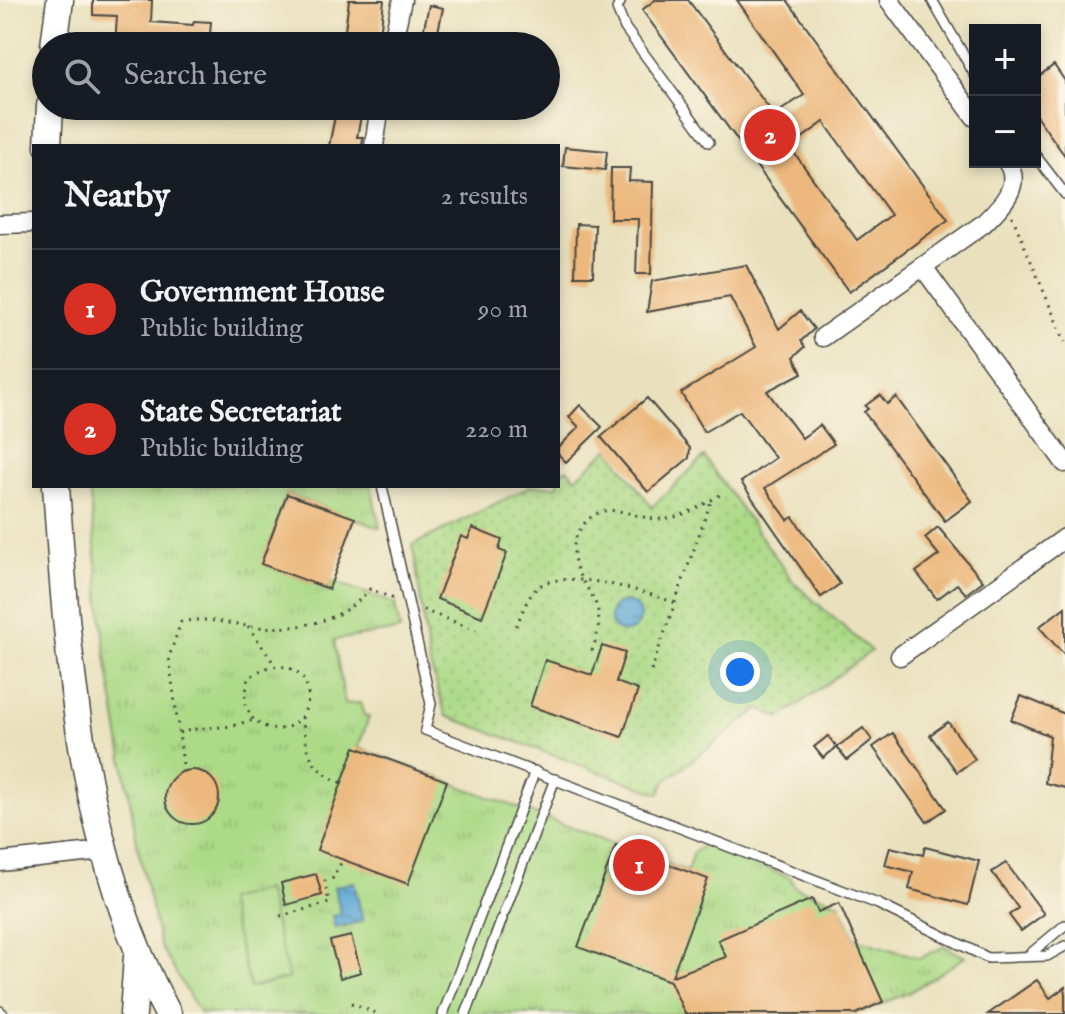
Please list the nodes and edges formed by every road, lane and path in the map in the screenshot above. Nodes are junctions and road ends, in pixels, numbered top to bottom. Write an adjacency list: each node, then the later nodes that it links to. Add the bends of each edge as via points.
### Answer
1 (60, 0): 6 (street)
2 (402, 0): 7 (street)
3 (621, 0): 12 (lane, via 617,9 625,28)
4 (889, 0): 9 (street)
5 (932, 0): 8 (lane)
6 (56, 32)
7 (395, 32)
8 (969, 65)
9 (969, 109)
10 (49, 120): 13 (street)
11 (378, 120): 14 (street)
12 (709, 142)
13 (48, 144)
14 (374, 144)
15 (1041, 163): 17 (lane)
16 (1008, 168): 18 (street, via 1012,187)
17 (1065, 194)
18 (1006, 202): 21 (street); 23 (path)
19 (32, 223): 20 (street)
20 (0, 224)
21 (923, 267): 22 (street); 24 (street)
22 (823, 337)
23 (1065, 342)
24 (1065, 463)
25 (56, 488): 47 (street, via 82,752)
26 (382, 488): 32 (lane)
27 (722, 494): 28 (path)
28 (711, 500): 30 (path, via 662,519 615,509 588,519 576,535 574,554); 31 (path)
29 (1065, 538): 37 (street)
30 (586, 582): 31 (path, via 626,586); 34 (path, via 543,583); 36 (path, via 599,615)
31 (675, 603): 39 (path)
32 (409, 605): 33 (path, via 370,589 334,618 304,626); 35 (path); 43 (lane, via 431,704 425,730)
33 (248, 626): 38 (path); 42 (path, via 199,618 181,622 169,657)
34 (516, 626)
35 (476, 630)
36 (592, 651)
37 (900, 656)
38 (275, 665): 40 (path, via 302,678 308,697); 41 (path, via 248,680 244,702)
39 (651, 671)
40 (302, 716): 41 (path, via 285,728); 46 (path, via 314,766)
41 (254, 721): 42 (path)
42 (179, 733): 44 (path)
43 (535, 771): 45 (lane); 51 (lane)
44 (184, 772)
45 (555, 779): 53 (lane); 56 (lane, via 878,904 988,958)
46 (342, 783)
47 (103, 851): 49 (street); 55 (street)
48 (343, 859): 50 (path, via 333,878 325,881 329,903)
49 (0, 862)
50 (280, 916)
51 (476, 925): 53 (lane); 63 (lane)
52 (1065, 925): 56 (lane)
53 (497, 933): 64 (lane)
54 (1065, 946): 56 (lane, via 1047,956)
55 (137, 954): 58 (street); 61 (street)
56 (1030, 954)
57 (351, 1003): 62 (path)
58 (133, 1014)
59 (149, 1014): 60 (street)
60 (159, 1014)
61 (168, 1014)
62 (379, 1014)
63 (443, 1014)
64 (466, 1014)

